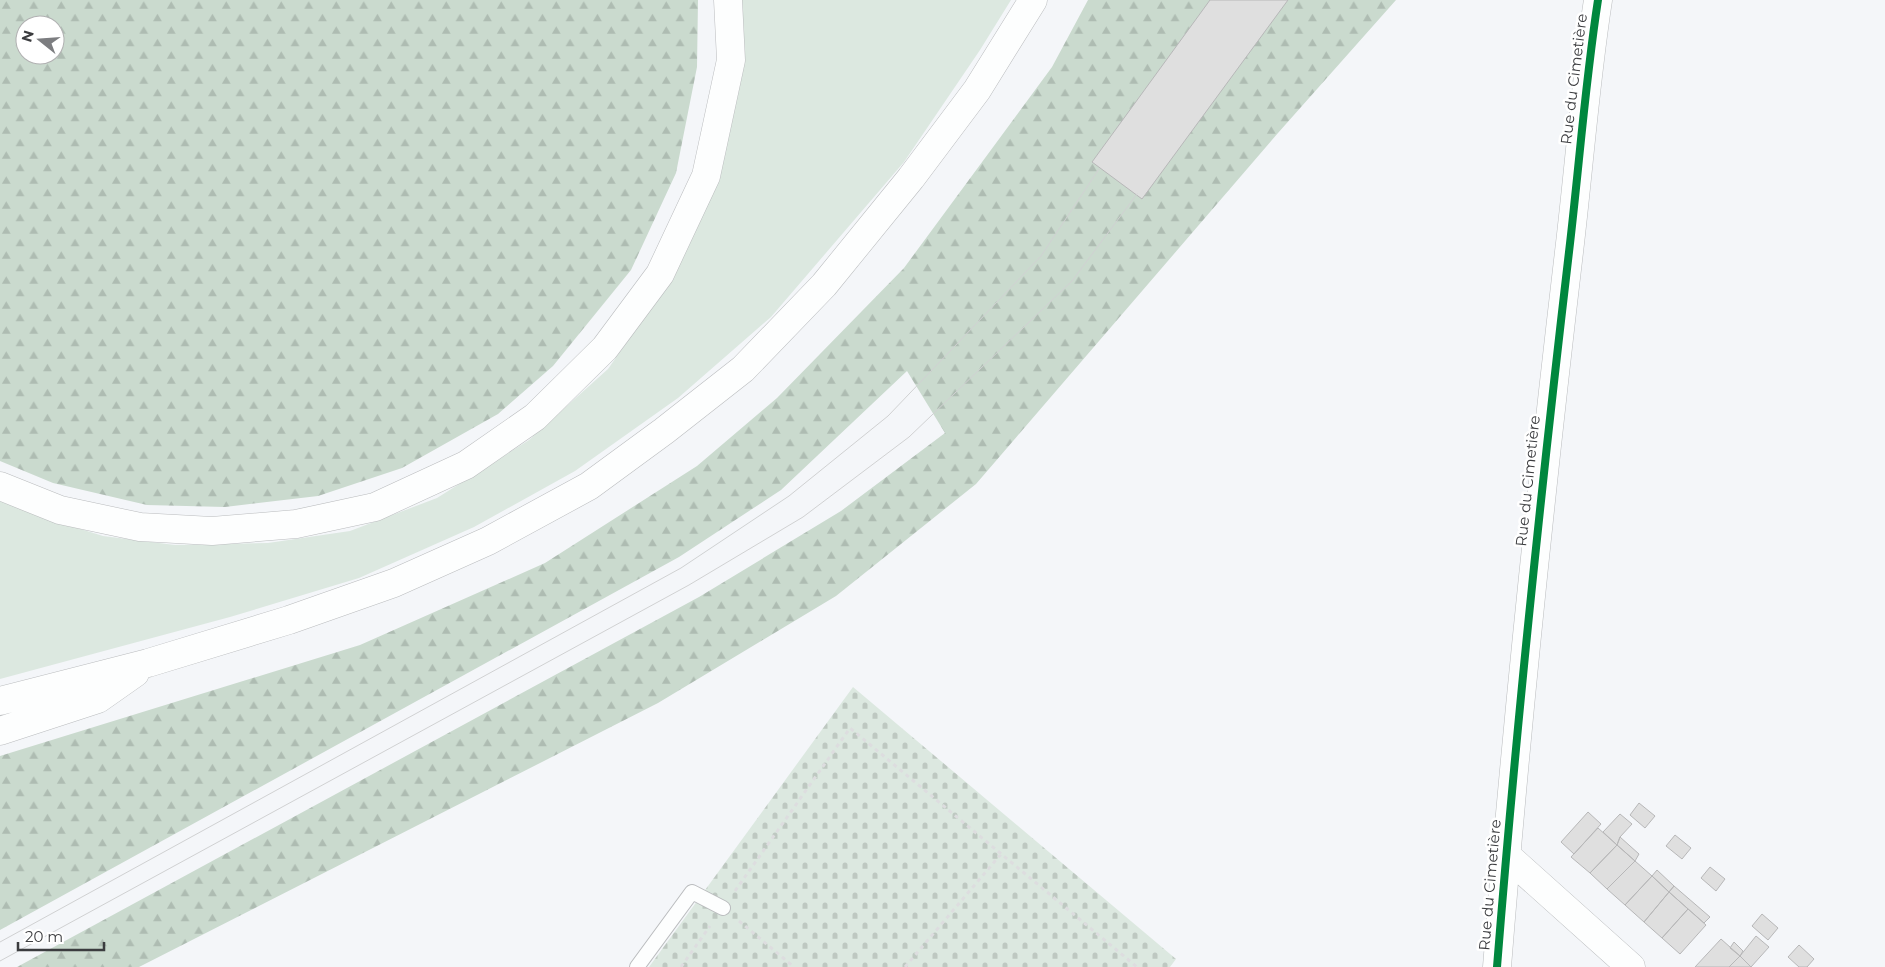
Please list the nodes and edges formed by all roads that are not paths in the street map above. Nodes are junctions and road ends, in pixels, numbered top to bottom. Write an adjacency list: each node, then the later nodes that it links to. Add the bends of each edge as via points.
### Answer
1 (728, 0): 4 (main road, via 730,60 706,176 660,274 606,348 535,417 466,464 375,507 296,524 212,531 140,527 60,510)
2 (1034, 0): 5 (main road, via 977,90 824,286 743,369 664,431 589,486 488,541 394,583 289,620)
3 (1598, 0): 8 (main road, Rue du Cimetière, via 1546,444)
4 (0, 486)
5 (148, 663): 6 (main road); 7 (main road, via 98,700)
6 (0, 701)
7 (0, 731)
8 (1506, 855): 11 (main road, Rue du Cimetière); 12 (main road)
9 (723, 908): 10 (lane, via 692,892)
10 (637, 967)
11 (1497, 967)
12 (1630, 967)

